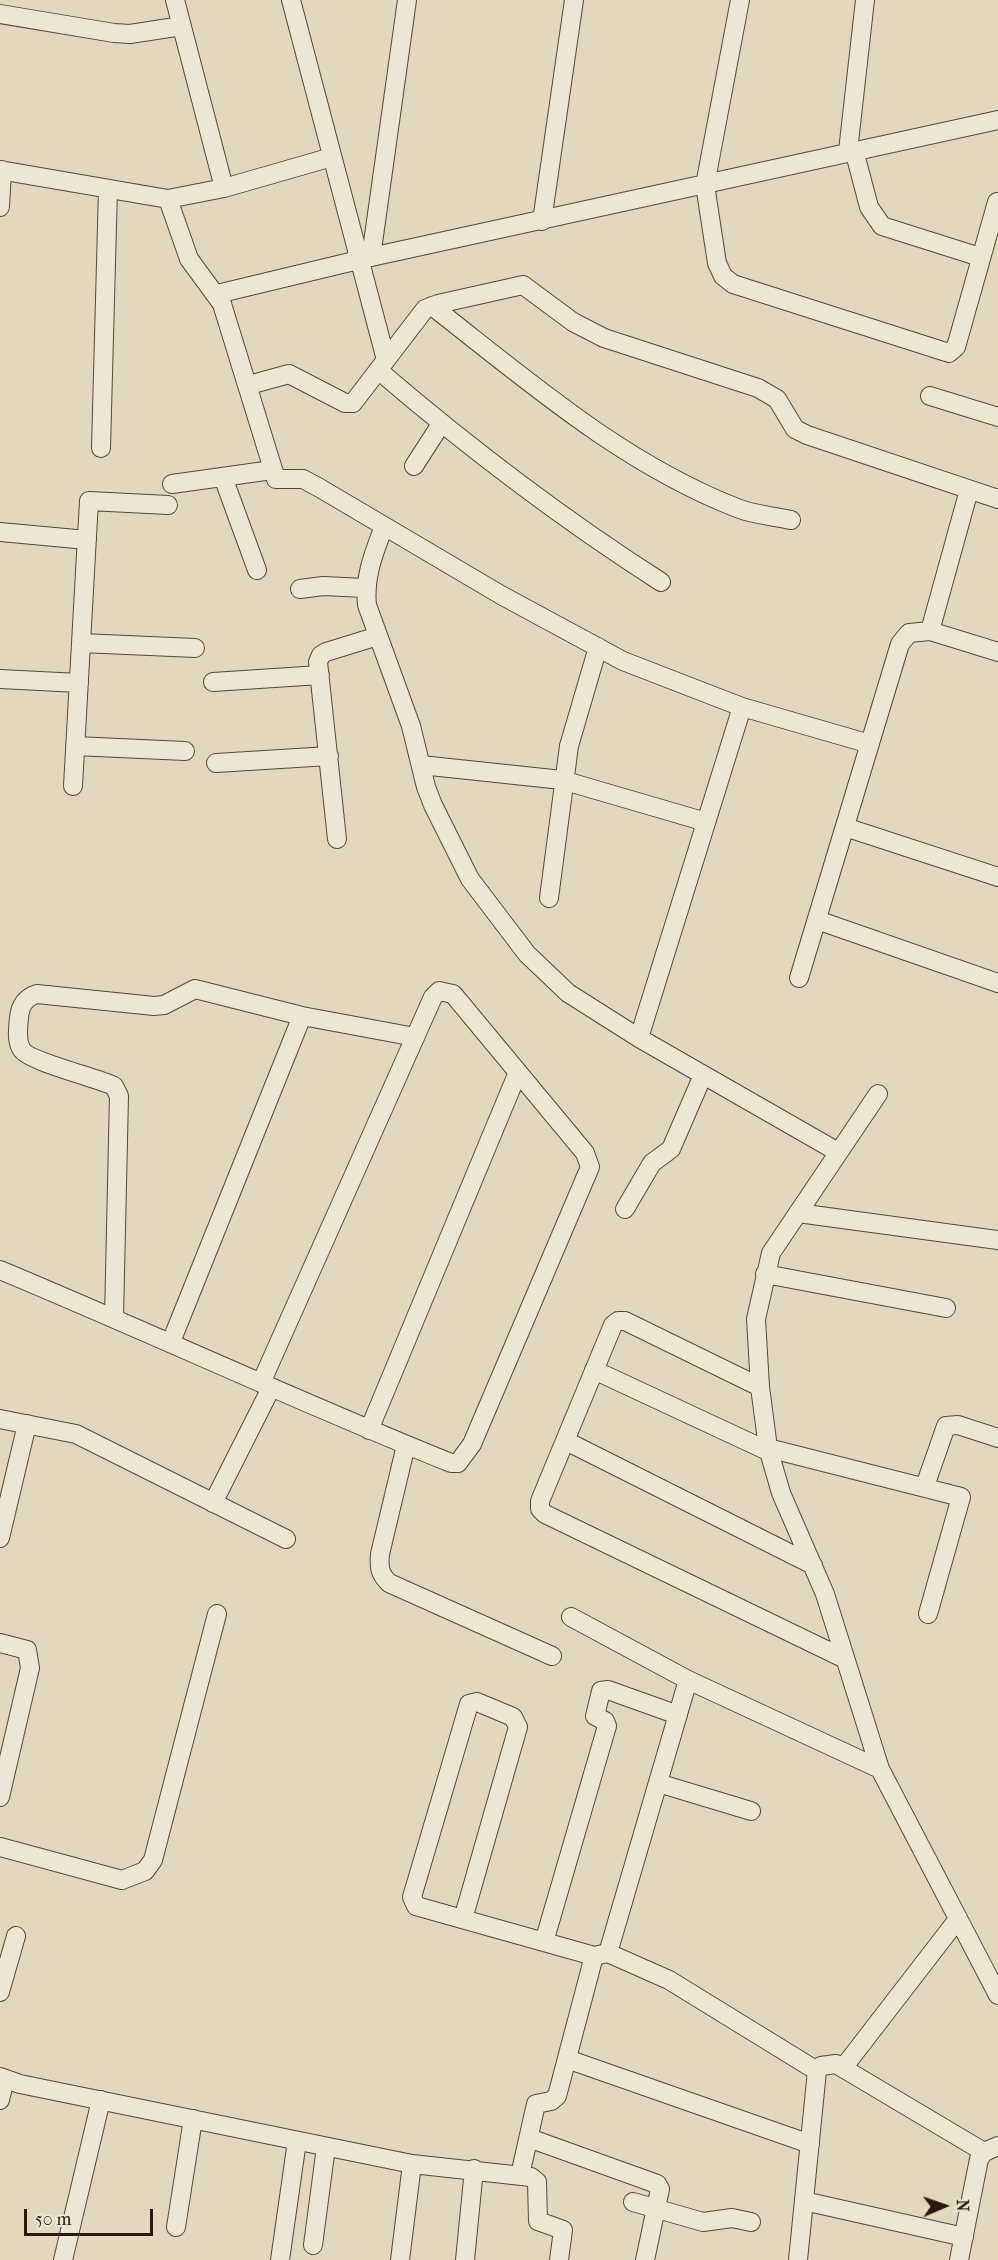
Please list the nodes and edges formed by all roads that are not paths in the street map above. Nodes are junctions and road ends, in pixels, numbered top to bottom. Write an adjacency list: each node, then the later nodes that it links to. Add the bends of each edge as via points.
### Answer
1 (175, 0): 8 (street)
2 (291, 0): 11 (street)
3 (407, 0): 21 (street)
4 (574, 0): 19 (street)
5 (740, 0): 13 (street)
6 (864, 0): 10 (street)
7 (0, 14): 8 (street, via 114,33)
8 (182, 26): 14 (street)
9 (998, 120): 10 (street)
10 (851, 151): 13 (street); 20 (street, via 869,207 882,226)
11 (332, 157): 14 (street); 21 (street)
12 (1, 170): 15 (street); 18 (street)
13 (705, 185): 19 (street); 20 (street, via 717,262 723,276 734,284 949,353 956,346)
14 (224, 188): 16 (street)
15 (108, 189): 16 (street); 29 (street)
16 (168, 199): 22 (street, via 189,259)
17 (997, 202): 20 (street)
18 (0, 207)
19 (542, 220): 21 (street)
20 (980, 257)
21 (365, 258): 22 (street); 24 (street)
22 (217, 294): 25 (street)
23 (432, 306): 24 (street, via 425,309); 34 (street, via 523,285 604,338 758,388 777,399 795,429 801,432); 37 (street, via 576,419 658,470 739,509)
24 (382, 365): 25 (street, via 349,404 290,374); 28 (street)
25 (249, 385): 31 (street)
26 (930, 396): 27 (street)
27 (998, 417)
28 (441, 424): 30 (street); 42 (street, via 589,536)
29 (101, 448)
30 (414, 466)
31 (272, 470): 32 (street); 38 (street, via 276,479 303,479)
32 (223, 477): 33 (street); 41 (street)
33 (172, 484)
34 (969, 490): 35 (street); 45 (street)
35 (998, 499)
36 (168, 505): 40 (street, via 89,501)
37 (791, 520)
38 (384, 526): 43 (street); 48 (street)
39 (0, 532): 40 (street)
40 (87, 540): 47 (street)
41 (257, 570)
42 (661, 582)
43 (365, 588): 44 (street); 46 (street)
44 (300, 589)
45 (930, 632): 50 (street); 56 (street, via 909,633 900,645)
46 (378, 636): 51 (street, via 321,655); 61 (street)
47 (81, 643): 49 (street); 54 (street)
48 (598, 647): 55 (street, via 676,684); 62 (street, via 569,746)
49 (195, 648)
50 (998, 652)
51 (320, 675): 53 (street); 59 (street)
52 (0, 679): 54 (street)
53 (213, 682)
54 (79, 683): 57 (street)
55 (742, 707): 56 (street); 64 (street)
56 (870, 744): 65 (street)
57 (75, 746): 58 (street); 63 (street)
58 (185, 751)
59 (329, 756): 60 (street); 66 (street)
60 (216, 763)
61 (421, 765): 62 (street); 74 (street, via 426,787 470,879 527,954 568,993)
62 (566, 781): 64 (street); 68 (street)
63 (73, 786)
64 (706, 822): 74 (street)
65 (845, 827): 67 (street); 69 (street)
66 (337, 839)
67 (998, 877)
68 (549, 898)
69 (817, 920): 70 (street); 71 (street)
70 (799, 978)
71 (998, 983)
72 (302, 1016): 73 (street); 85 (street, via 195,989 164,1005 37,994 20,1007 18,1039 22,1051 31,1058 93,1076 118,1091); 86 (street)
73 (415, 1036): 75 (street, via 433,997 445,990 453,993); 88 (street)
74 (639, 1038): 76 (street)
75 (518, 1072): 92 (street); 95 (street, via 585,1153 590,1167 463,1458 451,1463)
76 (703, 1075): 78 (street); 79 (street, via 671,1149 652,1162)
77 (878, 1095): 78 (street)
78 (838, 1152): 80 (street)
79 (625, 1209)
80 (798, 1213): 81 (street); 83 (street, via 771,1253)
81 (998, 1240)
82 (0, 1270): 85 (street)
83 (765, 1274): 84 (street); 89 (street, via 756,1319)
84 (946, 1308)
85 (114, 1318): 86 (street)
86 (171, 1342): 88 (street)
87 (594, 1370): 89 (street, via 613,1325 625,1321); 94 (street); 96 (street)
88 (266, 1386): 92 (street); 98 (street)
89 (760, 1387): 96 (street)
90 (0, 1419): 91 (street)
91 (27, 1424): 98 (street, via 76,1434); 99 (street)
92 (369, 1430): 95 (street)
93 (998, 1438): 97 (street, via 958,1425 946,1426)
94 (566, 1441): 101 (street); 107 (street, via 540,1501 545,1514)
95 (406, 1445): 106 (street, via 380,1554 382,1576 389,1583)
96 (769, 1450): 97 (street); 101 (street, via 781,1493)
97 (925, 1486): 103 (street, via 962,1497)
98 (213, 1503): 100 (street)
99 (0, 1538)
100 (286, 1539)
101 (813, 1565): 107 (street)
102 (217, 1614): 114 (street, via 153,1860 146,1871 123,1880)
103 (928, 1614)
104 (571, 1617): 108 (street)
105 (0, 1643): 112 (street, via 27,1650 30,1668)
106 (552, 1656)
107 (845, 1659): 110 (street)
108 (688, 1680): 109 (street); 110 (street)
109 (678, 1715): 111 (street); 118 (street, via 608,1690 601,1691 595,1716 606,1721 607,1726)
110 (880, 1769): 116 (street)
111 (658, 1783): 113 (street); 119 (street)
112 (0, 1797)
113 (751, 1811)
114 (0, 1847)
115 (463, 1919): 115 (street, via 518,1727 513,1717 477,1702 469,1704 412,1897 416,1906); 118 (street)
116 (958, 1919): 121 (street); 123 (street)
117 (16, 1936): 120 (street)
118 (544, 1942): 119 (street)
119 (601, 1955): 122 (street); 124 (street, via 669,1980)
120 (0, 1992)
121 (998, 1995)
122 (567, 2059): 129 (street, via 555,2099 536,2104); 131 (street)
123 (843, 2068): 124 (street, via 828,2063); 133 (street, via 901,2105)
124 (817, 2071): 131 (street)
125 (3, 2078): 126 (street); 127 (street)
126 (0, 2100)
127 (100, 2100): 128 (street); 144 (street)
128 (193, 2119): 130 (street); 141 (street)
129 (529, 2138): 136 (street); 139 (street, via 657,2184)
130 (297, 2141): 132 (street); 145 (street)
131 (810, 2144): 137 (street)
132 (326, 2147): 134 (street); 143 (street)
133 (991, 2149): 142 (street, via 979,2159)
134 (412, 2164): 135 (street); 146 (street)
135 (474, 2169): 136 (street); 147 (street)
136 (520, 2175): 148 (street, via 531,2176 537,2182 540,2223 563,2230)
137 (804, 2201): 142 (street); 150 (street)
138 (633, 2202): 139 (street)
139 (657, 2209): 140 (street, via 704,2222 732,2218); 149 (street)
140 (751, 2222)
141 (176, 2227)
142 (964, 2237): 151 (street)
143 (313, 2245)
144 (63, 2260)
145 (280, 2260)
146 (400, 2260)
147 (465, 2260)
148 (559, 2260)
149 (645, 2260)
150 (798, 2260)
151 (959, 2260)

